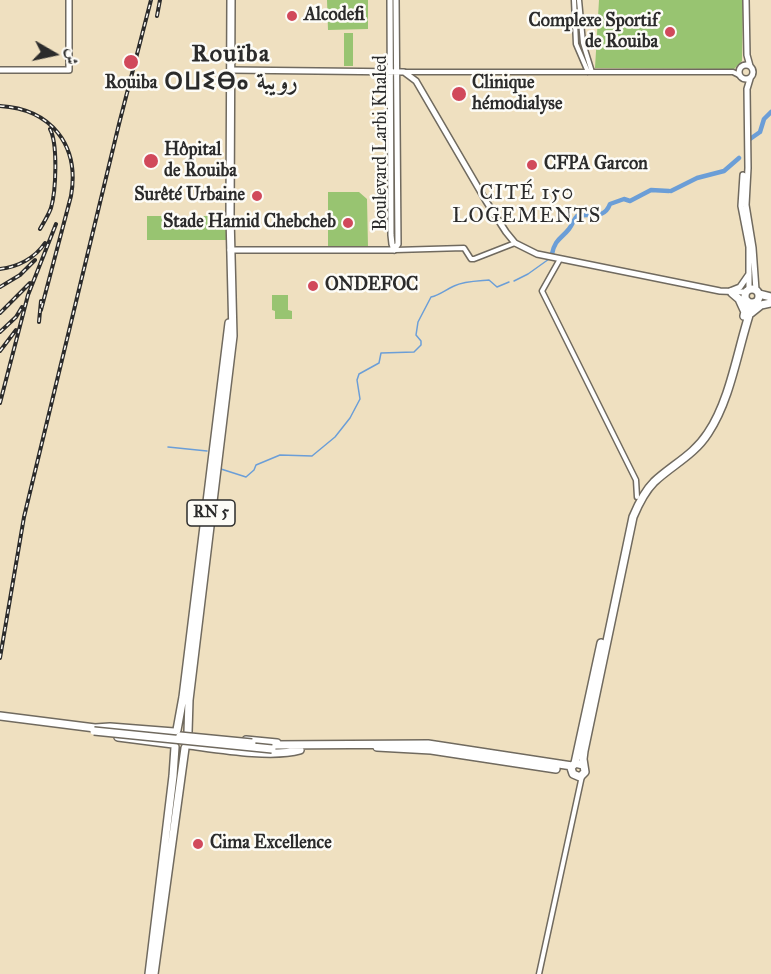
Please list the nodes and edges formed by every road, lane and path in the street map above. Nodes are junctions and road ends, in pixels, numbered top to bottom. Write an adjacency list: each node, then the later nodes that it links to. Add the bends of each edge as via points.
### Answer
1 (68, 0): 10 (main road, via 67,70)
2 (231, 0): 11 (highway, RN 5)
3 (390, 0): 12 (main road, Boulevard Larbi Khaled)
4 (396, 0): 13 (main road, Boulevard Larbi Khaled)
5 (574, 0): 15 (street, via 576,44)
6 (579, 0): 15 (street)
7 (747, 0): 8 (main road)
8 (747, 55): 9 (main road); 16 (main road)
9 (750, 66): 16 (main road); 16 (main road, via 754,72)
10 (0, 70)
11 (230, 70): 12 (main road); 19 (highway, RN 5)
12 (389, 71): 13 (main road); 20 (main road, Boulevard Larbi Khaled)
13 (397, 72): 14 (main road); 20 (main road, Boulevard Larbi Khaled, via 398,244)
14 (404, 72): 15 (street); 18 (main road, via 416,81)
15 (590, 72): 16 (street)
16 (741, 73): 17 (main road, via 747,90)
17 (747, 165): 22 (main road, via 741,206); 25 (main road, via 746,204)
18 (515, 243): 20 (street, via 474,259 464,248); 21 (main road, via 537,254)
19 (230, 250): 20 (main road); 27 (highway, RN 5, via 233,336)
20 (394, 250)
21 (560, 258): 23 (main road); 28 (street, via 542,291 636,480)
22 (750, 270): 23 (main road, via 740,287); 25 (main road)
23 (720, 291): 24 (main road)
24 (731, 293): 25 (main road); 26 (highway, via 742,304)
25 (757, 296): 26 (highway); 26 (highway, via 756,308)
26 (746, 316): 28 (highway, via 720,401 705,433 687,453 653,477); 36 (highway, via 724,399 708,435 652,484 633,518)
27 (228, 362): 31 (highway, RN 5); 32 (highway, RN 5, via 189,700)
28 (637, 497): 37 (highway, via 623,536)
29 (0, 718): 30 (highway)
30 (94, 729): 31 (highway); 33 (highway, via 109,736); 35 (highway, bridge)
31 (176, 731): 32 (highway, via 183,729); 33 (highway, via 171,739)
32 (189, 733): 34 (highway); 35 (highway)
33 (174, 746): 34 (highway); 39 (highway)
34 (187, 747): 35 (highway, via 292,752); 40 (highway)
35 (300, 748): 37 (highway, via 428,744)
36 (584, 765): 37 (highway, via 580,763); 37 (highway, via 585,769)
37 (575, 771): 38 (street); 38 (street)
38 (577, 792): 41 (street)
39 (149, 974)
40 (154, 974)
41 (539, 974)

